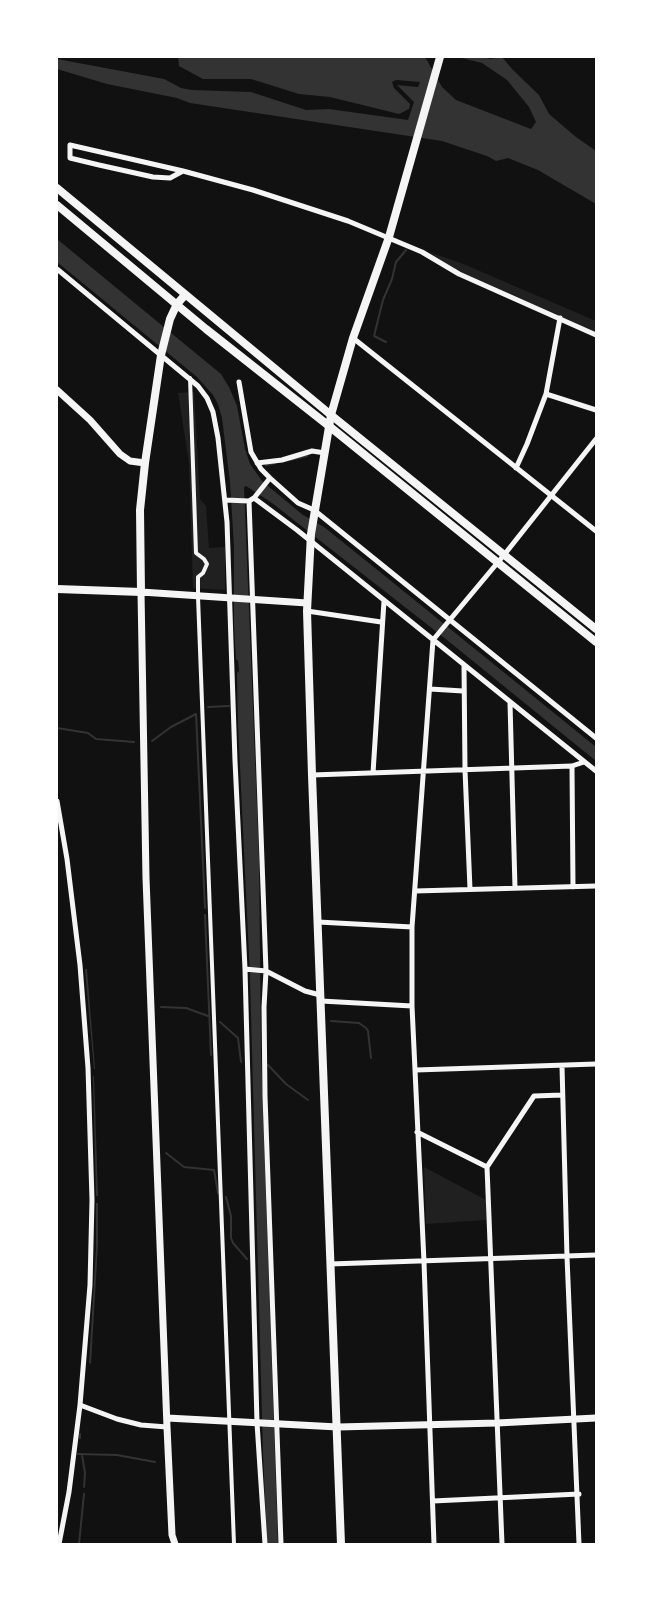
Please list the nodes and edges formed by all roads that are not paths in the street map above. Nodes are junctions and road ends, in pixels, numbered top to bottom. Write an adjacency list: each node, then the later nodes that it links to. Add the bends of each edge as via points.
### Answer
1 (440, 57): 6 (main road)
2 (183, 171): 2 (street, via 170,178 153,177 99,165 70,158 70,145); 6 (street)
3 (57, 188): 4 (main road)
4 (67, 196): 5 (street); 8 (main road)
5 (58, 206): 9 (main road)
6 (390, 234): 10 (street, via 459,274); 12 (main road)
7 (57, 269): 13 (street)
8 (185, 295): 9 (main road); 19 (main road)
9 (177, 304): 13 (main road); 20 (main road)
10 (560, 318): 11 (street); 17 (street)
11 (596, 335)
12 (353, 338): 19 (main road); 25 (street)
13 (162, 353): 14 (street); 23 (main road)
14 (189, 378): 29 (street, via 207,398 213,412); 37 (street, via 196,553 207,564 198,577)
15 (239, 382): 24 (street, via 248,440)
16 (57, 390): 23 (street, via 120,454 130,461)
17 (546, 394): 18 (street); 25 (street)
18 (596, 410)
19 (331, 415): 20 (main road); 33 (main road)
20 (329, 426): 22 (main road); 34 (main road)
21 (596, 439): 27 (street)
22 (325, 453): 24 (street); 30 (main road)
23 (145, 463): 36 (main road, via 140,510)
24 (257, 463): 26 (street)
25 (516, 468): 27 (street)
26 (270, 478): 28 (street); 30 (street)
27 (551, 496): 31 (street); 33 (street)
28 (251, 499): 29 (street); 32 (street); 39 (street)
29 (225, 500): 38 (street)
30 (314, 512): 32 (main road); 42 (street)
31 (596, 531)
32 (310, 538): 40 (street); 41 (main road)
33 (504, 555): 34 (street); 44 (main road)
34 (497, 562): 42 (street); 46 (main road)
35 (57, 589): 36 (main road)
36 (141, 592): 37 (street); 84 (street, via 147,878)
37 (198, 597): 38 (street); 87 (street)
38 (231, 598): 39 (street); 68 (street)
39 (251, 599): 41 (street); 69 (street)
40 (384, 601): 43 (street); 45 (street)
41 (307, 607): 43 (street); 59 (main road)
42 (448, 621): 45 (street); 51 (street)
43 (381, 622): 58 (street)
44 (596, 629)
45 (435, 638): 47 (street); 48 (street)
46 (596, 642)
47 (464, 665): 49 (street); 50 (street)
48 (430, 689): 49 (street); 57 (street)
49 (463, 691): 55 (street)
50 (510, 703): 52 (street); 54 (street)
51 (596, 738)
52 (584, 762): 53 (street); 56 (street)
53 (572, 766): 54 (street); 62 (street)
54 (512, 767): 55 (street); 63 (street)
55 (465, 770): 57 (street); 64 (street)
56 (596, 771)
57 (424, 772): 58 (street); 65 (street)
58 (372, 773): 59 (street)
59 (312, 775): 66 (main road)
60 (57, 801): 83 (street, via 80,965 88,1068 92,1200)
61 (596, 886): 62 (street)
62 (573, 887): 63 (street)
63 (515, 888): 64 (street)
64 (470, 889): 65 (street)
65 (414, 891): 67 (street)
66 (318, 922): 67 (street); 70 (main road)
67 (412, 927): 71 (street)
68 (245, 969): 69 (street); 88 (street)
69 (266, 970): 70 (street); 90 (street, via 266,1107)
70 (320, 998): 71 (street); 82 (main road)
71 (412, 1005): 74 (street)
72 (596, 1064): 73 (street)
73 (562, 1066): 74 (street); 75 (street)
74 (416, 1071): 76 (street)
75 (562, 1095): 77 (street, via 534,1096); 79 (street)
76 (417, 1132): 77 (street); 81 (street)
77 (487, 1167): 80 (street)
78 (596, 1255): 79 (street)
79 (567, 1257): 80 (street); 86 (street)
80 (492, 1259): 81 (street); 89 (street)
81 (424, 1262): 82 (street); 91 (street)
82 (330, 1264): 93 (main road)
83 (80, 1405): 92 (street, via 117,1419); 97 (street)
84 (167, 1418): 87 (street); 92 (street)
85 (596, 1418): 86 (street)
86 (575, 1419): 89 (street); 94 (street)
87 (230, 1421): 88 (street); 99 (street)
88 (257, 1423): 90 (street); 100 (street)
89 (497, 1424): 91 (street); 95 (street)
90 (278, 1425): 93 (street); 101 (street)
91 (431, 1425): 93 (street); 96 (street)
92 (166, 1427): 98 (street)
93 (338, 1427): 102 (main road)
94 (579, 1494): 95 (street); 105 (street)
95 (500, 1498): 96 (street); 104 (street)
96 (433, 1502): 103 (street)
97 (59, 1544)
98 (175, 1544)
99 (234, 1544)
100 (265, 1544)
101 (281, 1544)
102 (341, 1544)
103 (434, 1544)
104 (502, 1544)
105 (579, 1544)

